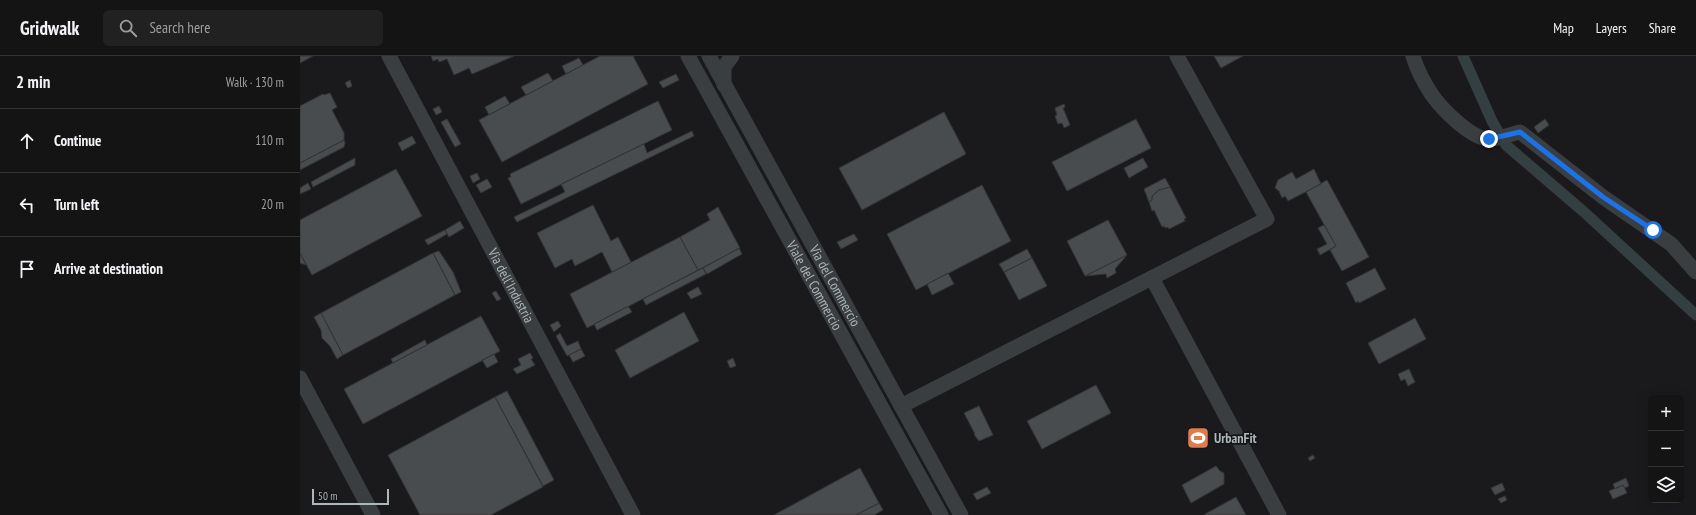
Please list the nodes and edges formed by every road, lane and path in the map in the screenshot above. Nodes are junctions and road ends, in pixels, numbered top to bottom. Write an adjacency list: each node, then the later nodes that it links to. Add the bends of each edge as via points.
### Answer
1 (389, 56): 14 (street, Via dell'Industria)
2 (688, 56): 7 (street, Viale del Commercio)
3 (708, 56): 7 (street); 8 (street, Via del Commercio)
4 (732, 56): 8 (street, via 724,66)
5 (1177, 56): 10 (street, via 1267,219)
6 (1413, 56): 9 (street, via 1421,77 1433,96 1473,134 1489,139 1520,132 1603,197 1671,244)
7 (701, 79): 15 (street, Viale del Commercio)
8 (724, 84): 12 (street, Via del Commercio)
9 (1696, 272)
10 (1152, 278): 12 (street); 17 (street)
11 (300, 378): 13 (street)
12 (901, 406): 16 (street, Via del Commercio)
13 (373, 515)
14 (633, 515)
15 (941, 515)
16 (961, 515)
17 (1279, 515)

